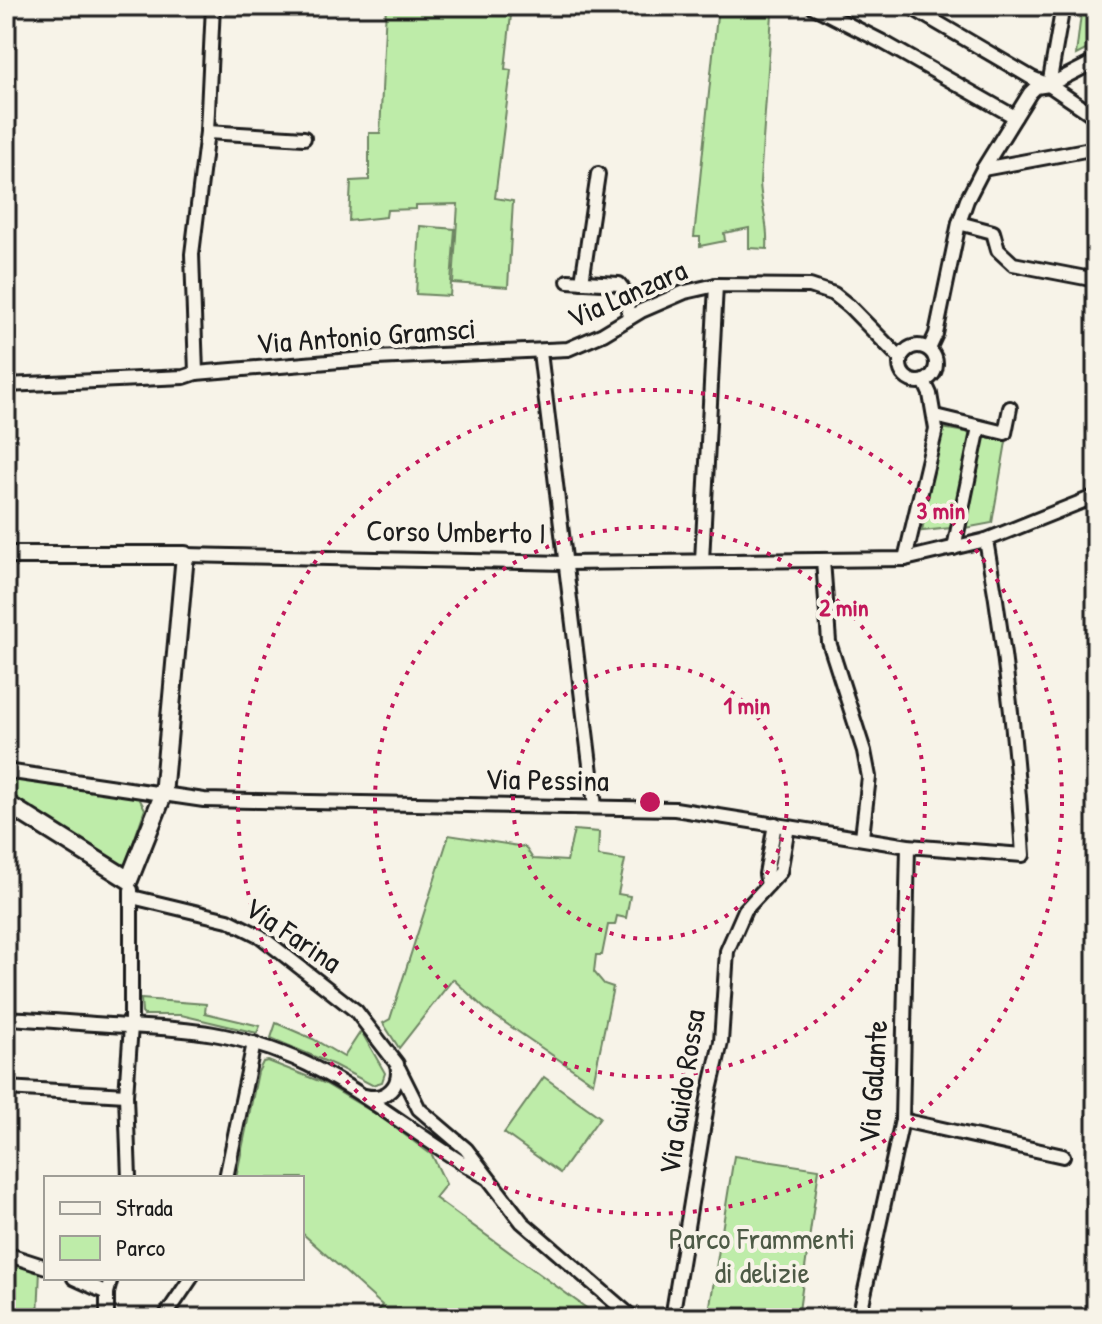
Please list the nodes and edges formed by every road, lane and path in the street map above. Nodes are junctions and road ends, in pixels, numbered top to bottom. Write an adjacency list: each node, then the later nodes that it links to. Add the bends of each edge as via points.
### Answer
1 (213, 6): 9 (street)
2 (812, 6): 7 (street)
3 (909, 6): 6 (street)
4 (1063, 6): 6 (street)
5 (1096, 61): 6 (street)
6 (1049, 85): 7 (street, via 1036,87); 8 (street)
7 (1015, 117): 12 (street)
8 (1096, 117)
9 (207, 132): 10 (street); 23 (street, via 192,254)
10 (304, 138)
11 (1096, 148): 12 (street)
12 (983, 169): 14 (street)
13 (598, 174): 17 (street)
14 (959, 223): 15 (street, via 993,232 998,250 1013,264); 20 (street)
15 (1096, 280)
16 (568, 281): 17 (street)
17 (582, 282): 19 (street, via 619,284 626,293)
18 (716, 285): 19 (street, Via Lanzara, via 685,292); 22 (street, Via Lanzara, via 810,286 834,294); 36 (street)
19 (629, 318): 21 (street, Via Lanzara, via 568,349)
20 (929, 349): 22 (street, via 909,347); 24 (street, via 937,362)
21 (540, 352): 23 (street, Via Antonio Gramsci, via 376,358); 37 (street)
22 (900, 358): 24 (street, via 905,377)
23 (196, 373): 25 (street, Via Antonio Gramsci)
24 (924, 381): 27 (street)
25 (6, 385)
26 (1010, 408): 28 (street, via 1005,433)
27 (935, 416): 28 (street); 34 (street)
28 (979, 427): 31 (street)
29 (1096, 496): 30 (street, Corso Umberto I)
30 (986, 540): 31 (street, Corso Umberto I); 44 (street, Via Pessina, via 1018,769 1023,855)
31 (954, 548): 34 (street, Corso Umberto I)
32 (6, 555): 33 (main road, Corso Umberto I)
33 (185, 555): 37 (street, Corso Umberto I); 39 (main road)
34 (905, 559): 35 (street, Corso Umberto I)
35 (823, 560): 36 (street, Corso Umberto I); 43 (street, via 829,642 869,777)
36 (702, 561): 37 (street, Corso Umberto I)
37 (565, 563): 41 (street)
38 (6, 771): 39 (street, Via Pessina)
39 (163, 795): 41 (street, Via Pessina); 45 (main road)
40 (6, 803): 45 (main road)
41 (595, 806): 42 (street, Via Pessina, via 675,809)
42 (782, 826): 43 (street, Via Pessina); 67 (street, Via Guido Rossa, via 766,874 768,885 745,910 727,951 721,1042)
43 (862, 837): 44 (street, Via Pessina)
44 (908, 846): 53 (street, Via Galante)
45 (131, 889): 47 (street); 49 (street, Via Farina, via 228,920 260,936 356,1011)
46 (6, 1018): 47 (street, Via Farina)
47 (131, 1026): 48 (street, Via Farina, via 190,1028); 51 (street)
48 (254, 1043): 52 (street, Via Farina); 56 (street)
49 (397, 1064): 52 (street, via 398,1080 389,1093); 57 (street, Via Farina, via 419,1109 466,1149)
50 (6, 1088): 51 (street)
51 (126, 1095): 55 (street)
52 (361, 1095): 57 (street, Via Farina)
53 (902, 1120): 54 (street); 68 (street, Via Galante)
54 (1063, 1156)
55 (129, 1176)
56 (226, 1176)
57 (486, 1177): 66 (street, Via Farina, via 522,1222)
58 (6, 1254): 59 (street)
59 (44, 1266)
60 (78, 1280): 63 (street)
61 (110, 1280): 63 (street)
62 (190, 1280): 65 (street)
63 (107, 1293): 64 (street)
64 (107, 1318)
65 (164, 1318)
66 (633, 1318)
67 (672, 1318)
68 (859, 1318)

